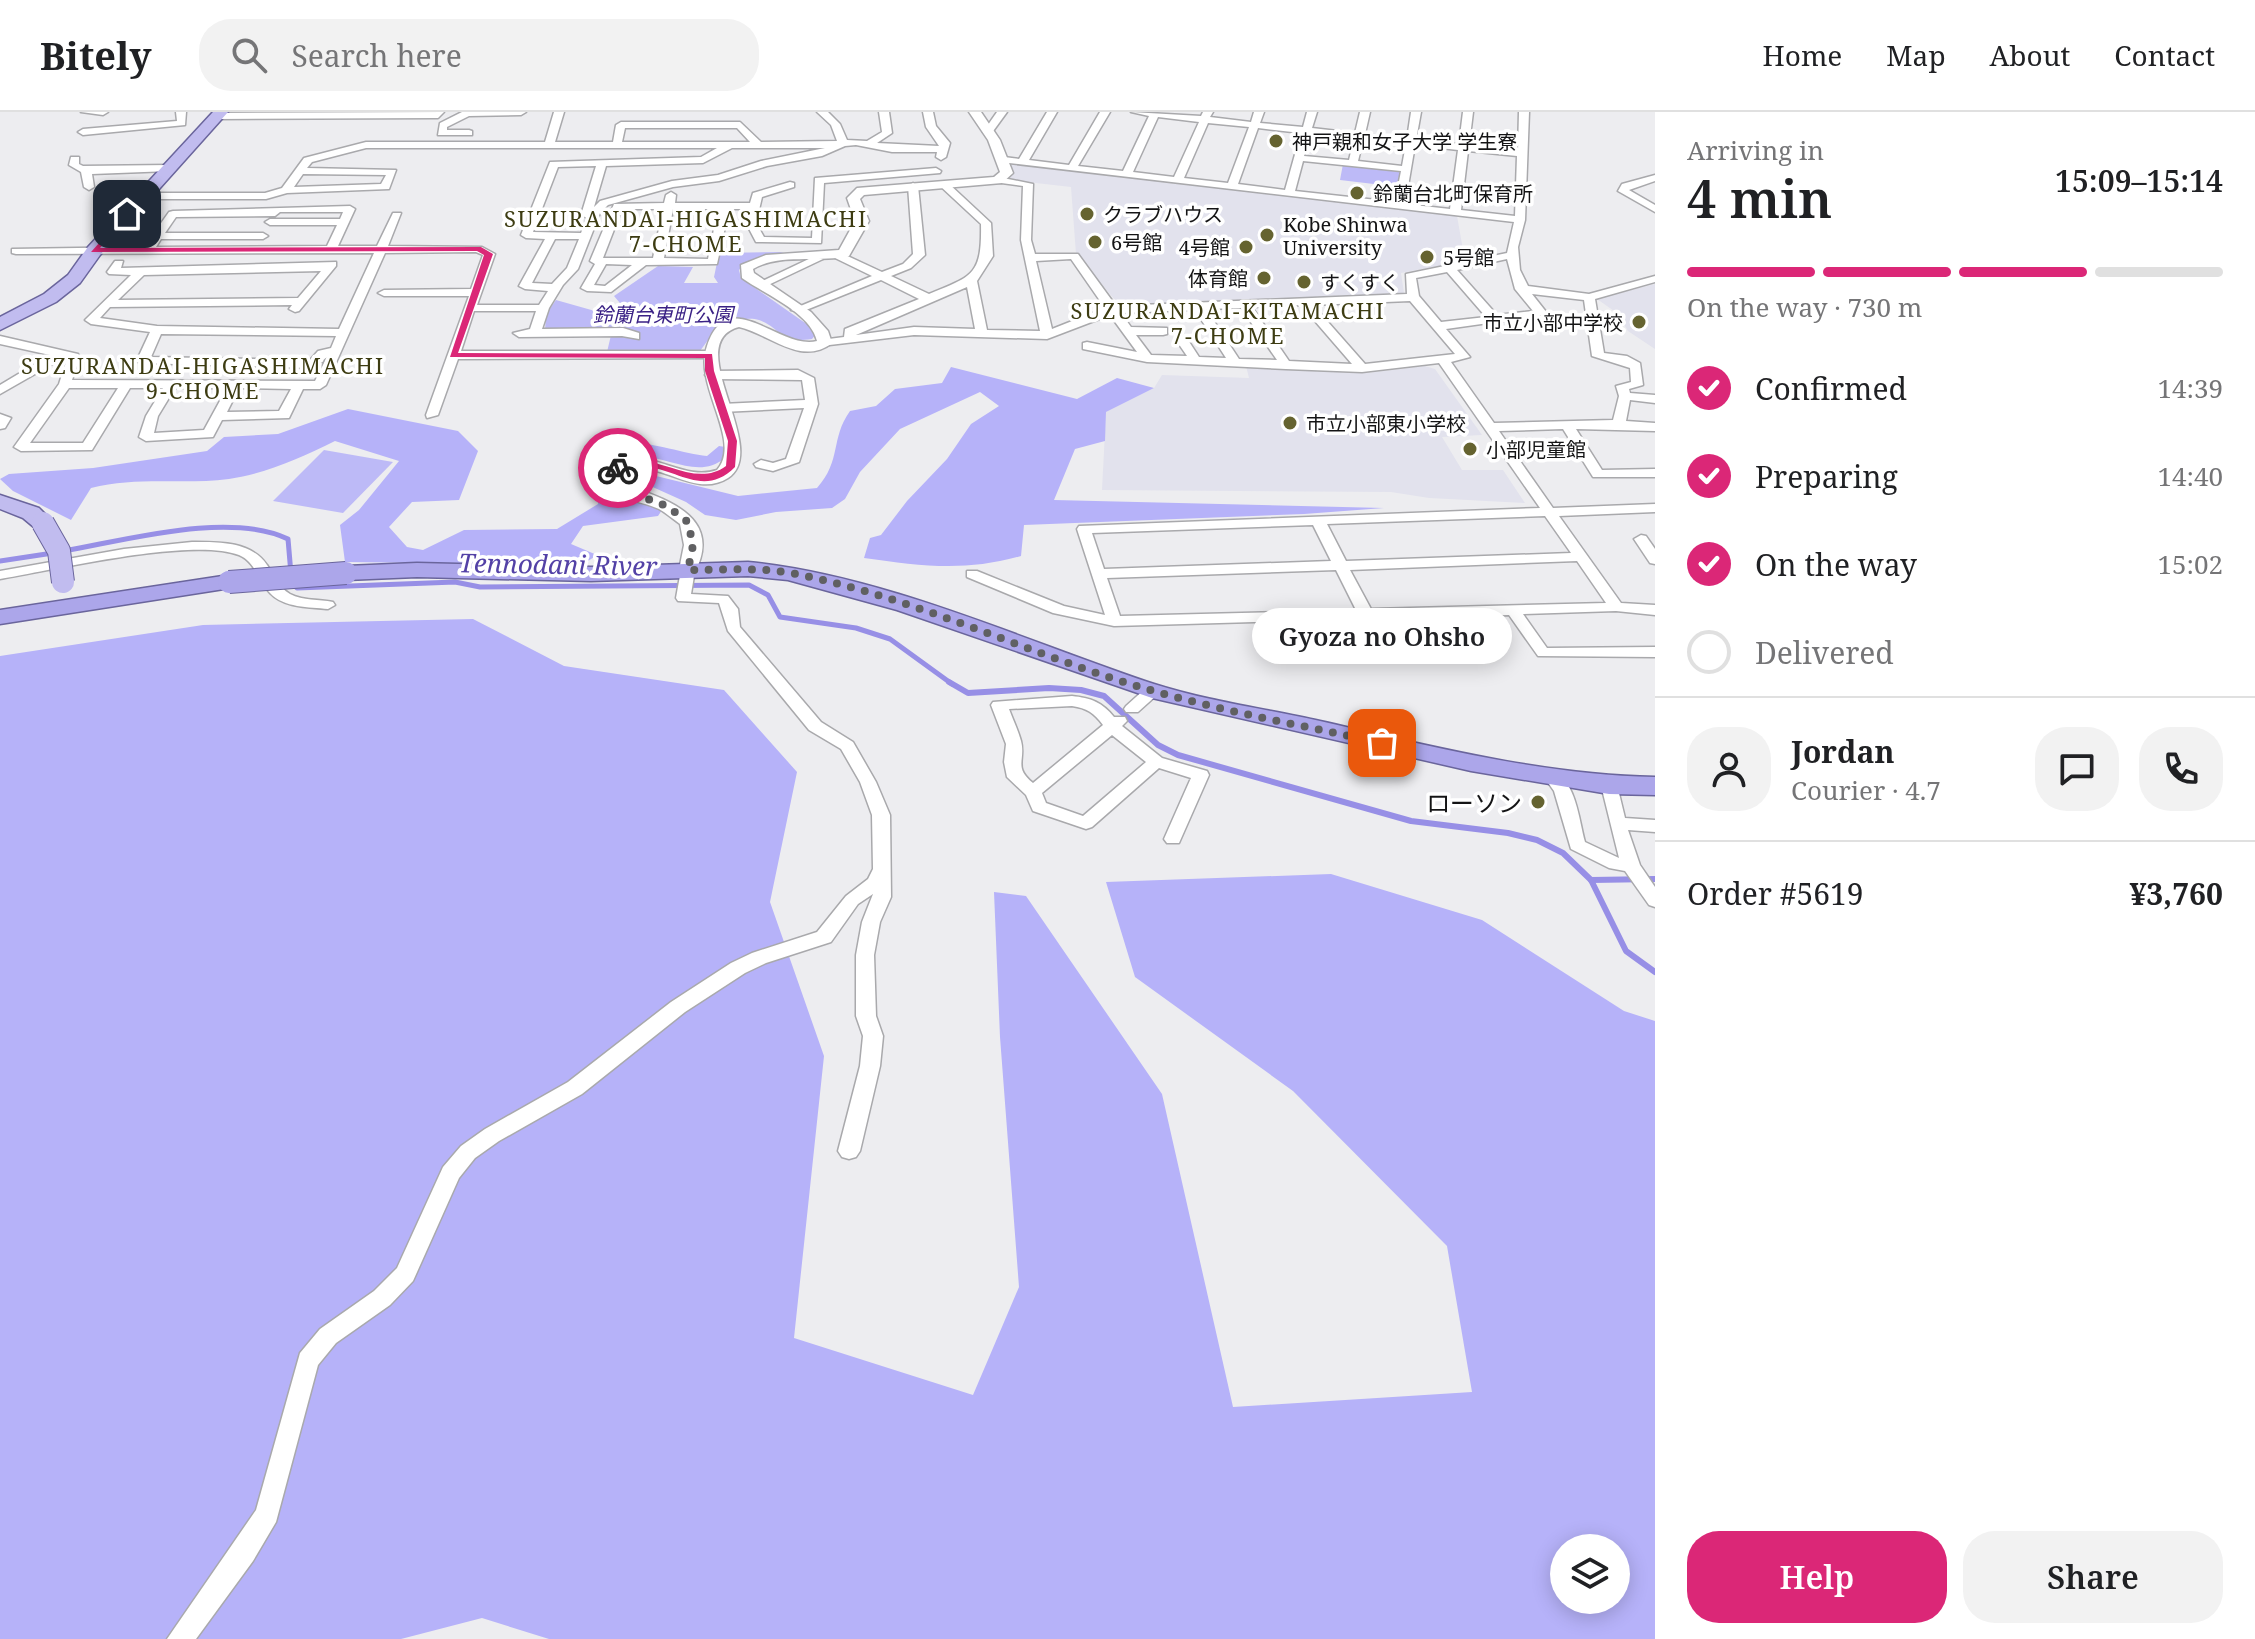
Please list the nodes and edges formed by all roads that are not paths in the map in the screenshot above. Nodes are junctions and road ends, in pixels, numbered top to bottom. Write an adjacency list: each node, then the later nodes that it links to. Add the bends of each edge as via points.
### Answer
1 (86, 112): 2 (street)
2 (103, 112)
3 (181, 112): 27 (street, via 182,123)
4 (439, 112): 23 (street)
5 (521, 112): 29 (street, via 467,113 443,125 441,133)
6 (559, 112): 29 (street)
7 (822, 112): 8 (street); 32 (street, via 835,124)
8 (829, 112)
9 (884, 112): 33 (street, via 887,133)
10 (928, 112): 39 (street)
11 (975, 112): 28 (street)
12 (1002, 112): 28 (street)
13 (1052, 112): 46 (street)
14 (1105, 112): 48 (street)
15 (1136, 112): 22 (street)
16 (1259, 112): 25 (street)
17 (1312, 112): 26 (street)
18 (1365, 112): 30 (street)
19 (1416, 112): 31 (street)
20 (1468, 112): 38 (street)
21 (1524, 112): 40 (street)
22 (1156, 113): 24 (street); 52 (street)
23 (219, 114): 50 (main road)
24 (1206, 116): 25 (street); 57 (street)
25 (1255, 125): 26 (street); 62 (street)
26 (1307, 130): 30 (street); 41 (street)
27 (83, 132)
28 (988, 132): 43 (street)
29 (552, 133): 34 (street)
30 (1360, 136): 31 (street); 47 (street)
31 (1411, 141): 38 (street); 49 (street)
32 (843, 143): 33 (street); 37 (street); 53 (street); 59 (street, via 719,178)
33 (871, 143): 39 (street, via 892,149)
34 (549, 145): 35 (street); 51 (street, via 366,145 308,160)
35 (617, 145): 36 (street); 37 (street, via 621,125 740,125)
36 (730, 145): 37 (street); 44 (street, via 703,160)
37 (758, 145)
38 (1464, 147): 40 (street); 73 (street)
39 (944, 149): 55 (street)
40 (1522, 154): 76 (street)
41 (1299, 158): 47 (street); 65 (street)
42 (75, 159): 50 (street, via 81,169)
43 (1004, 160): 46 (street); 56 (street, via 1007,173)
44 (652, 161): 45 (street); 58 (street)
45 (602, 163): 75 (street, via 586,215); 77 (street, via 554,164 526,235)
46 (1022, 163): 48 (street)
47 (1353, 163): 49 (street)
48 (1072, 168): 52 (street)
49 (1406, 169): 67 (street)
50 (168, 170): 63 (street, via 86,171); 66 (main road)
51 (299, 171): 64 (street); 64 (street, via 392,172 385,187)
52 (1126, 175): 57 (street)
53 (840, 176): 55 (street); 70 (street, via 819,180 817,241 760,240 751,223)
54 (1655, 178): 71 (street, via 1623,191)
55 (937, 180): 56 (street); 61 (street); 100 (street, via 986,223 987,256)
56 (998, 180): 89 (street, via 1028,184)
57 (1178, 180): 62 (street)
58 (646, 184)
59 (672, 184): 68 (street); 75 (street, via 607,201)
60 (790, 185): 70 (street, via 757,195)
61 (913, 186): 87 (street, via 854,195 862,221 847,250); 98 (street, via 919,255)
62 (1232, 186): 65 (street)
63 (89, 187)
64 (286, 190): 66 (street, via 266,196)
65 (1289, 192): 67 (street)
66 (144, 196): 86 (main road)
67 (1400, 205): 73 (street)
68 (669, 206): 69 (street); 91 (street, via 618,206 596,261); 93 (street)
69 (724, 206): 70 (street); 93 (street, via 713,262)
70 (754, 206)
71 (1655, 209)
72 (276, 212): 78 (street, via 173,214); 79 (street); 81 (street, via 344,222)
73 (1455, 212): 76 (street)
74 (397, 215): 82 (street)
75 (594, 216): 80 (street)
76 (1520, 220): 88 (street)
77 (552, 235): 80 (street); 102 (street, via 525,286)
78 (158, 236): 79 (street); 83 (street)
79 (263, 236): 84 (street)
80 (586, 236): 102 (street, via 572,269)
81 (338, 249): 82 (street); 84 (street); 95 (street)
82 (380, 249): 104 (street, via 478,249 489,254); 127 (street)
83 (148, 250): 84 (street); 86 (street)
84 (255, 250)
85 (16, 251): 86 (street)
86 (94, 251): 122 (main road, via 64,289)
87 (837, 255): 90 (street); 98 (street)
88 (1512, 255): 96 (street); 103 (street)
89 (1029, 258): 119 (street, via 1074,256); 131 (street)
90 (817, 259): 101 (street); 101 (street, via 773,257 752,263 747,275)
91 (602, 261): 92 (street); 92 (street, via 587,288 607,290)
92 (644, 261): 93 (street)
93 (658, 261)
94 (119, 263): 97 (street, via 113,272)
95 (329, 267): 97 (street); 109 (street)
96 (1450, 268): 106 (street, via 1410,276); 121 (street)
97 (141, 271): 111 (street)
98 (882, 276): 108 (street); 118 (street)
99 (1655, 279): 107 (street)
100 (971, 281): 108 (street); 130 (street)
101 (760, 285): 118 (street)
102 (555, 288): 116 (street)
103 (1521, 289): 107 (street); 121 (street, via 1541,313)
104 (476, 292): 105 (street); 115 (street)
105 (384, 293)
106 (1413, 297): 110 (street); 123 (street)
107 (1589, 297): 156 (street, via 1598,356 1636,366 1637,385 1622,386)
108 (927, 298): 112 (street)
109 (301, 301): 111 (street); 120 (street)
110 (1303, 301): 113 (street); 148 (street)
111 (108, 304): 124 (street, via 91,320)
112 (912, 304): 125 (street); 133 (street, via 849,332)
113 (1244, 304): 114 (street); 147 (street)
114 (1198, 306): 117 (street); 146 (street)
115 (471, 308): 116 (street); 141 (street)
116 (543, 308): 129 (street)
117 (1163, 308): 119 (street); 126 (street, via 1168,328)
118 (797, 310): 136 (street, via 817,323)
119 (1111, 310): 126 (street); 131 (street)
120 (293, 312)
121 (1494, 319): 123 (street)
122 (0, 324)
123 (1439, 326): 144 (street, via 1464,357)
124 (157, 330): 127 (street); 139 (street, via 143,360 313,364 322,354)
125 (914, 331): 130 (street); 133 (street)
126 (1127, 331): 143 (street)
127 (343, 333): 139 (street)
128 (519, 333): 129 (street)
129 (535, 333): 132 (street)
130 (982, 334): 131 (street)
131 (1047, 335)
132 (635, 336)
133 (851, 339): 136 (street)
134 (1182, 340): 145 (street)
135 (7, 341): 138 (street); 140 (street)
136 (825, 343): 142 (street, via 815,348 786,346 763,328 740,323 718,335)
137 (1087, 346): 143 (street)
138 (0, 350)
139 (335, 351): 154 (street, via 320,385)
140 (61, 354): 150 (street, via 74,357); 155 (street)
141 (453, 355): 142 (street); 160 (street)
142 (709, 355): 149 (street)
143 (1147, 358): 145 (street)
144 (1443, 360): 148 (street); 166 (street)
145 (1196, 361): 146 (street)
146 (1235, 362): 147 (street)
147 (1286, 365): 148 (street)
148 (1362, 368)
149 (711, 375): 158 (street, via 798,374 808,378); 159 (street)
150 (65, 384): 151 (street); 151 (street, via 21,447 87,447)
151 (126, 385): 152 (street)
152 (171, 385): 153 (street); 161 (street, via 146,437 208,434)
153 (235, 385): 154 (street); 161 (street)
154 (299, 385): 161 (street, via 284,415)
155 (0, 390)
156 (1625, 396): 157 (street); 163 (street)
157 (1655, 399)
158 (812, 404): 159 (street); 168 (street, via 792,462)
159 (722, 408): 181 (street, via 734,454 725,472 701,479 632,463 611,477 618,488 667,506 688,522 693,545)
160 (432, 415)
161 (220, 416)
162 (0, 418): 164 (street, via 5,418)
163 (1619, 424): 165 (street); 167 (street)
164 (0, 425)
165 (1568, 426): 166 (street); 169 (street, via 1598,474)
166 (1490, 427): 172 (street)
167 (1655, 427)
168 (761, 464)
169 (1655, 473)
170 (0, 501): 183 (main road, bridge, via 31,513 56,538 62,556)
171 (1655, 508): 172 (street)
172 (1549, 511): 173 (street); 175 (street)
173 (1318, 521): 177 (street); 179 (street, via 1084,529)
174 (1655, 538): 176 (street, via 1641,539)
175 (1581, 557): 177 (street); 184 (street)
176 (1655, 560)
177 (1341, 566): 179 (street); 187 (street)
178 (972, 574): 189 (street, via 1057,611)
179 (1099, 574): 189 (street)
180 (0, 575): 182 (street, via 186,547 218,547 259,560 278,594)
181 (686, 580): 183 (highway, bridge, via 417,570 346,573 229,582); 191 (highway, via 748,569 837,584); 201 (street, via 683,598 723,599 733,628 806,716 847,746 881,815)
182 (328, 605)
183 (63, 607): 188 (highway)
184 (1616, 607): 185 (street); 186 (street)
185 (1513, 610): 187 (street); 190 (street, via 1543,653)
186 (1655, 610)
187 (1366, 615): 189 (street)
188 (0, 617)
189 (1114, 621)
190 (1655, 652)
191 (1152, 691): 192 (street); 194 (highway)
192 (1121, 719): 193 (street); 197 (street); 197 (street, via 1072,701 999,705 1014,744 1015,777)
193 (1156, 762): 197 (street, via 1086,823 1039,807); 200 (street, via 1201,775)
194 (1552, 777): 195 (highway); 202 (street, via 1562,790 1577,845)
195 (1609, 785): 196 (highway); 198 (street)
196 (1655, 786)
197 (1033, 792)
198 (1617, 823): 199 (street); 202 (street)
199 (1655, 826)
200 (1173, 839)
201 (880, 872): 204 (street, via 882,897 865,955 866,1016 873,1036 870,1066); 205 (street, via 824,937 738,968 678,1007 575,1088 468,1152 451,1173 405,1274 382,1298 328,1336 308,1360 267,1514)
202 (1636, 875): 203 (street)
203 (1655, 901)
204 (849, 1151)
205 (180, 1639)

